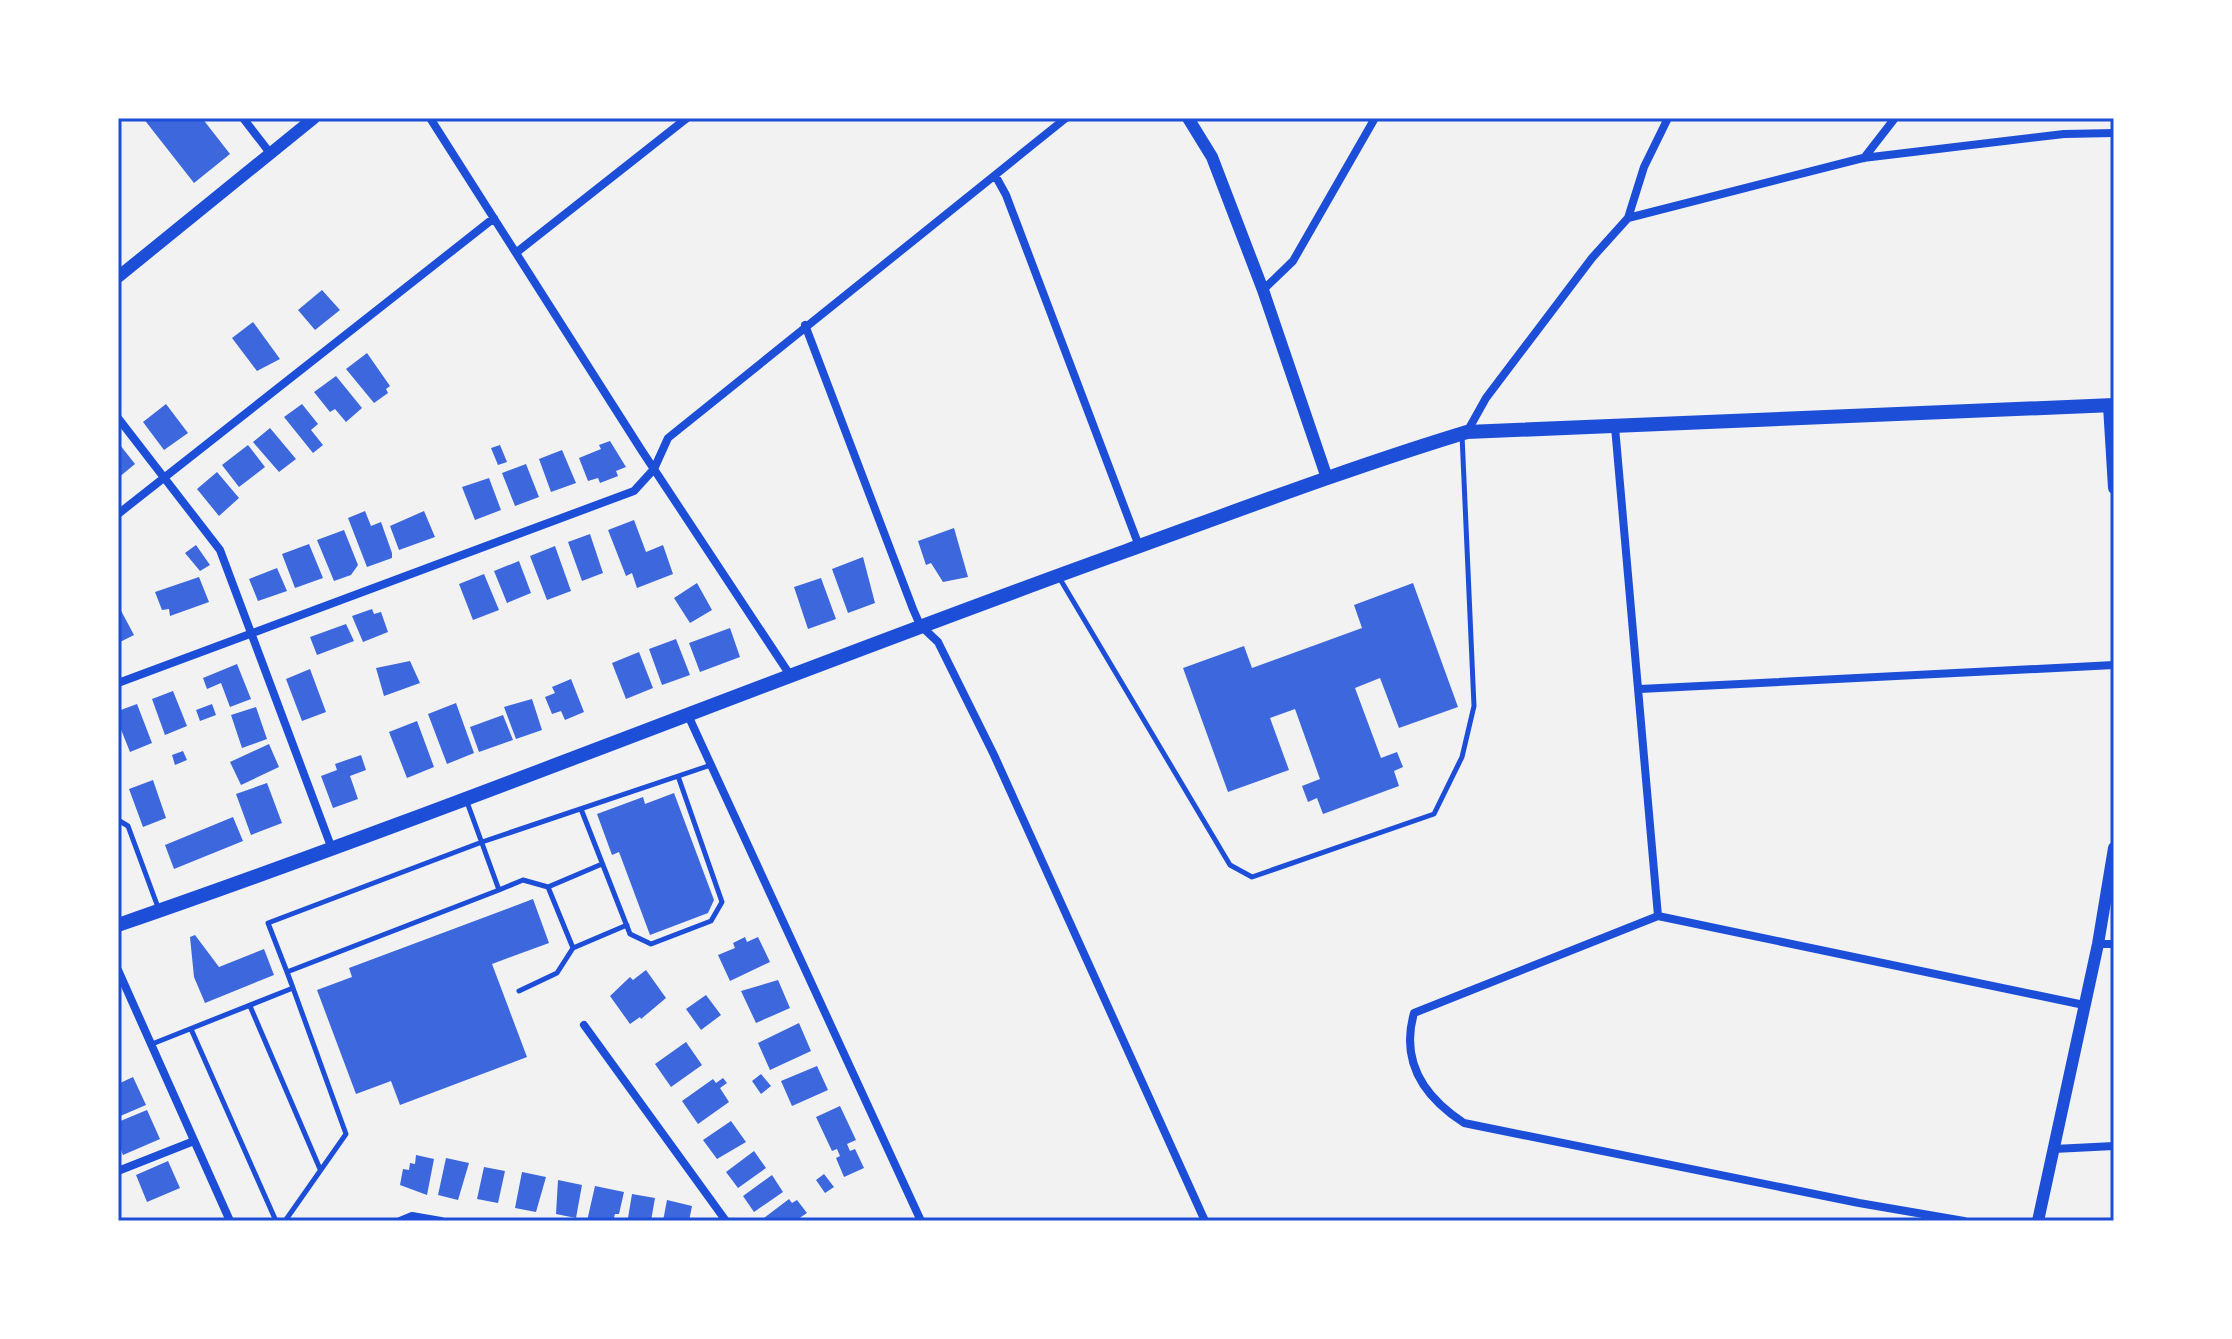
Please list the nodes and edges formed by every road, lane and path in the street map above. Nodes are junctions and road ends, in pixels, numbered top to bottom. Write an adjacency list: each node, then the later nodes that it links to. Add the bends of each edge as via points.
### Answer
1 (243, 118): 11 (street)
2 (314, 118): 11 (street)
3 (430, 118): 14 (street)
4 (687, 118): 16 (street)
5 (1066, 118): 13 (street)
6 (1188, 118): 18 (street, via 1212,157)
7 (1375, 118): 18 (street, via 1293,261)
8 (1668, 118): 15 (street, via 1644,167)
9 (1895, 118): 12 (street)
10 (2114, 133): 12 (street)
11 (270, 153): 17 (street)
12 (1863, 158): 15 (street)
13 (995, 175): 19 (street); 29 (street)
14 (494, 218): 16 (street); 26 (street)
15 (1628, 218): 23 (street, via 1592,258)
16 (517, 252): 24 (street)
17 (118, 277)
18 (1263, 290): 25 (street)
19 (805, 325): 24 (street, via 668,438); 31 (street)
20 (2111, 405): 22 (main road); 27 (street)
21 (118, 418): 26 (street)
22 (1615, 427): 23 (main road); 36 (street)
23 (1465, 433): 25 (main road); 30 (lane, via 1474,706 1462,757 1434,814 1407,825 1252,877 1230,865)
24 (654, 469): 32 (street, via 642,485 618,498); 34 (street)
25 (1327, 478): 29 (main road)
26 (164, 479): 28 (street); 32 (street, via 220,550)
27 (2114, 488)
28 (118, 514)
29 (1139, 546): 30 (main road)
30 (1058, 575): 31 (main road)
31 (920, 625): 34 (main road); 77 (street, via 938,642 994,755)
32 (252, 633): 35 (street); 45 (street)
33 (2114, 665): 36 (street)
34 (790, 675): 37 (main road)
35 (118, 683)
36 (1640, 689): 50 (street)
37 (687, 713): 38 (street); 40 (main road)
38 (711, 765): 39 (lane); 76 (street)
39 (678, 776): 41 (lane); 52 (lane, via 722,902 711,921 651,944 630,934)
40 (466, 798): 43 (lane); 45 (main road)
41 (581, 809): 43 (lane); 46 (lane)
42 (118, 820): 49 (lane, via 128,826)
43 (482, 842): 48 (lane); 57 (lane, via 268,923)
44 (2114, 848): 53 (street)
45 (332, 849): 49 (main road)
46 (602, 864): 47 (lane); 52 (lane)
47 (548, 887): 48 (lane, via 523,880); 55 (lane)
48 (499, 890): 57 (lane)
49 (159, 911): 51 (main road)
50 (1658, 916): 61 (street); 78 (street, via 1414,1013 1408,1035 1413,1064 1436,1105 1464,1123 1524,1137)
51 (118, 925)
52 (627, 925): 55 (lane)
53 (2098, 944): 54 (street); 61 (street)
54 (2114, 944)
55 (573, 948): 59 (lane, via 557,973)
56 (118, 970): 64 (street)
57 (287, 972): 58 (lane)
58 (293, 988): 60 (lane); 68 (lane, via 346,1134)
59 (519, 991)
60 (250, 1005): 63 (lane); 68 (lane)
61 (2084, 1005): 67 (street)
62 (584, 1025): 75 (street)
63 (191, 1029): 64 (lane); 71 (lane)
64 (151, 1045): 65 (street)
65 (194, 1141): 69 (street); 70 (street)
66 (2114, 1146): 67 (street)
67 (2054, 1149): 79 (street)
68 (320, 1170): 72 (lane)
69 (118, 1171)
70 (230, 1221)
71 (276, 1221)
72 (285, 1221)
73 (400, 1221): 74 (street, via 412,1216)
74 (441, 1221)
75 (726, 1221)
76 (921, 1221)
77 (1205, 1221)
78 (1964, 1221)
79 (2038, 1221)

